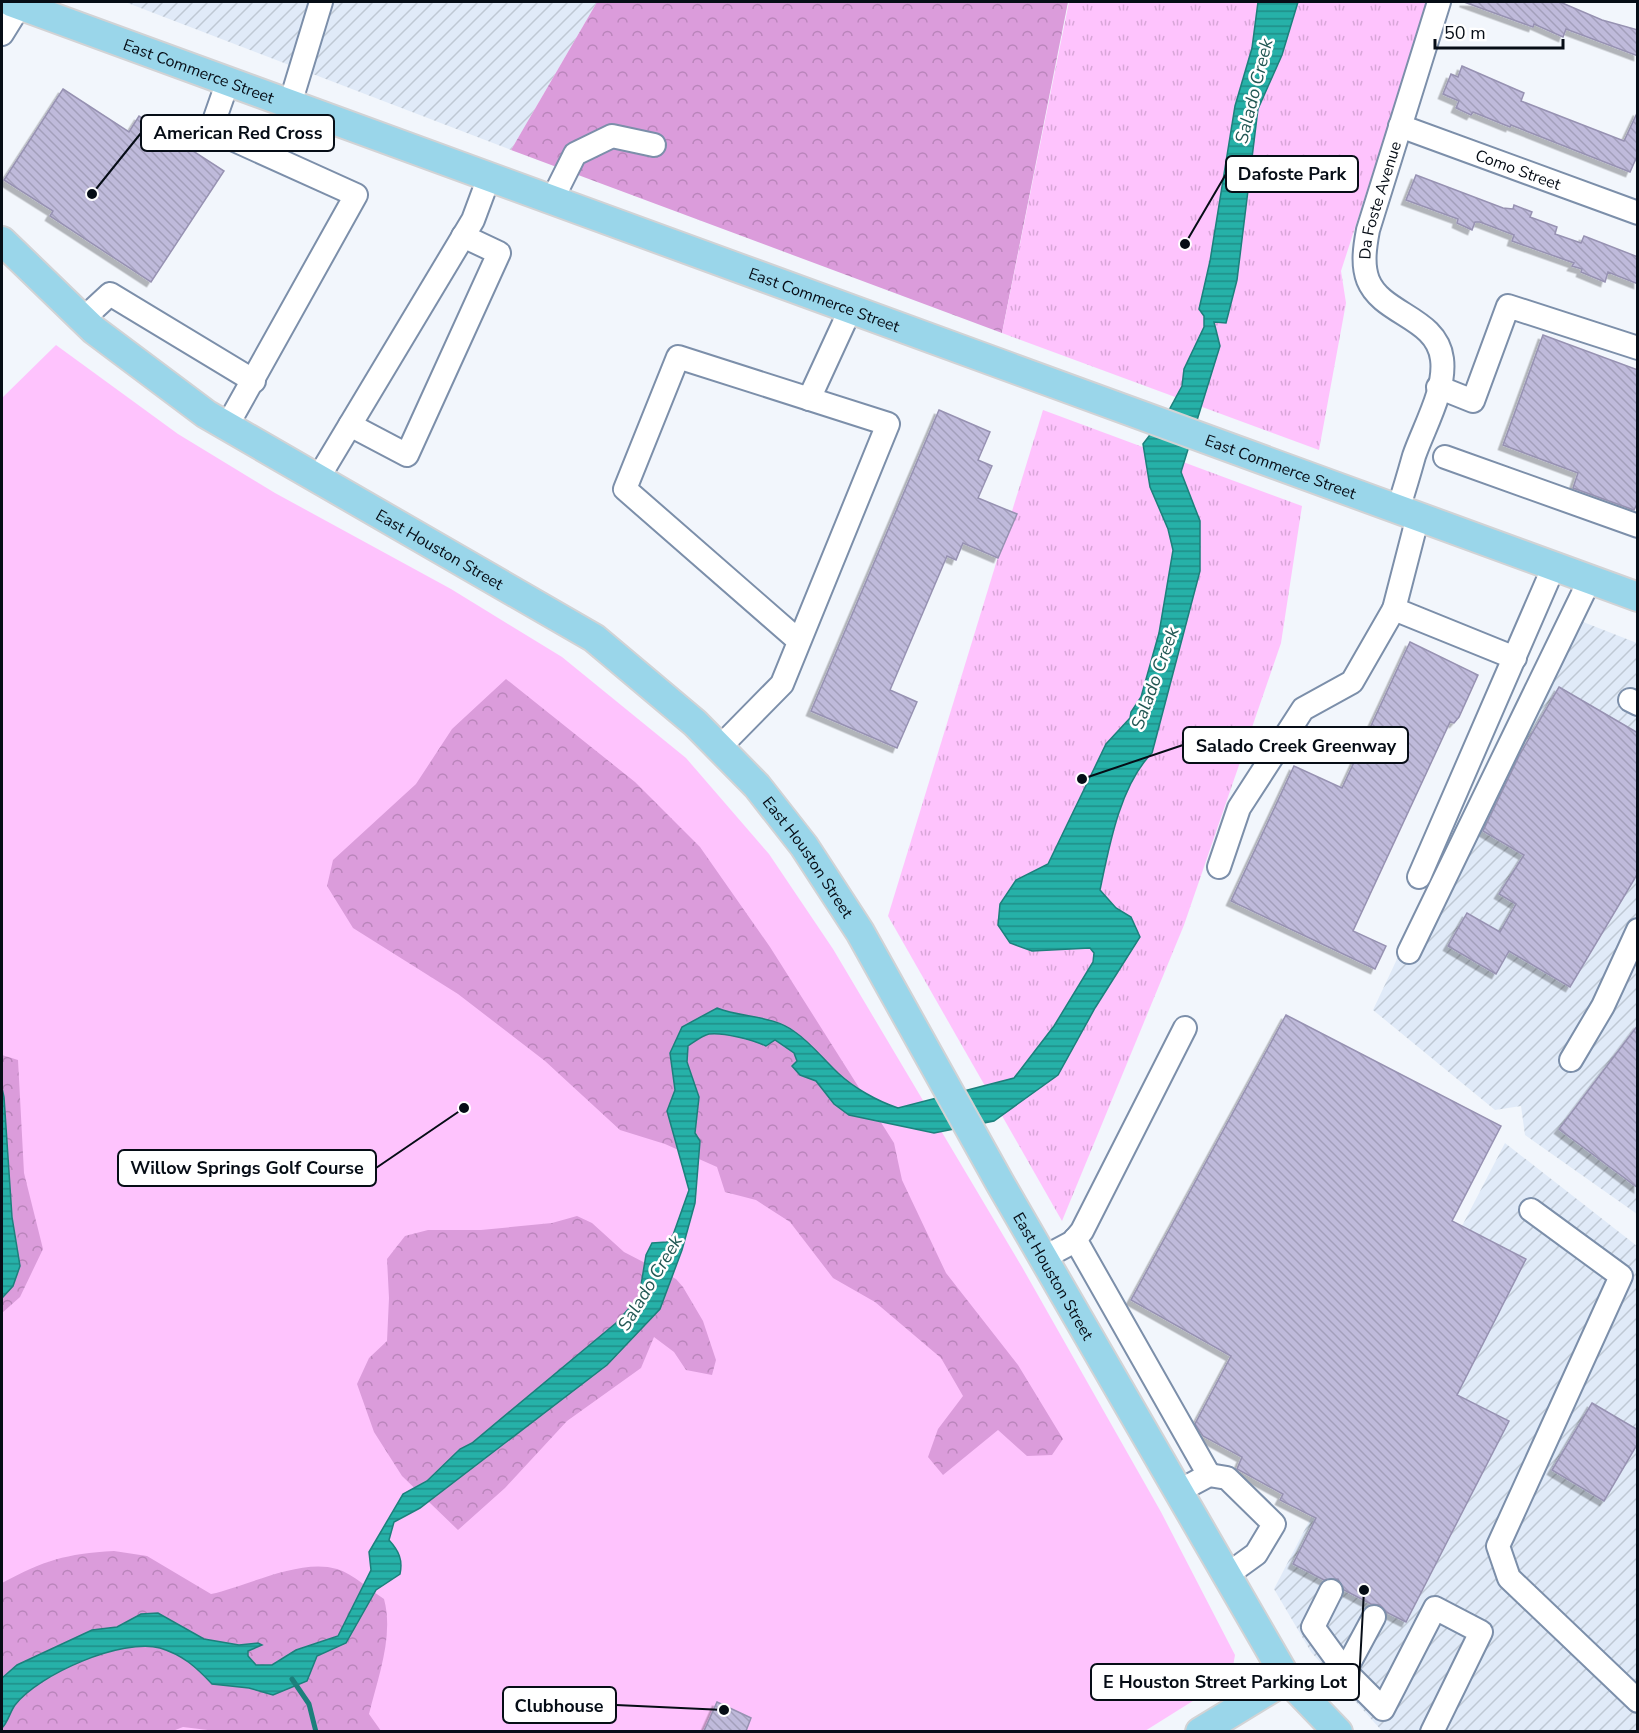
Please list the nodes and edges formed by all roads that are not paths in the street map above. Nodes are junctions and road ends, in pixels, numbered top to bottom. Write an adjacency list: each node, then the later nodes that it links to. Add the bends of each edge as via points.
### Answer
1 (321, 2): 6 (street)
2 (1439, 2): 7 (street, Da Foste Avenue)
3 (16, 3): 4 (street); 5 (main road, East Commerce Street)
4 (2, 34)
5 (228, 81): 6 (main road, East Commerce Street); 17 (street, via 214,121 221,134 356,195)
6 (290, 104): 9 (main road, East Commerce Street)
7 (1400, 126): 11 (street, Como Street); 18 (street, Da Foste Avenue, via 1368,230 1365,268 1379,297 1419,322 1434,340 1442,358)
8 (654, 144): 10 (street, via 612,136 575,154)
9 (489, 177): 10 (main road, East Commerce Street); 12 (street)
10 (552, 200): 14 (main road, East Commerce Street)
11 (1638, 213)
12 (463, 236): 20 (street); 20 (street, via 499,254 407,455)
13 (2, 241): 15 (main road, East Houston Street)
14 (850, 310): 19 (street); 24 (main road, East Commerce Street)
15 (83, 319): 17 (street, via 110,294); 21 (main road, East Houston Street, via 148,372)
16 (1638, 348): 18 (street, via 1508,306 1473,401)
17 (254, 381): 21 (street)
18 (1438, 387): 24 (street, Da Foste Avenue)
19 (809, 399): 30 (street, via 888,424); 30 (street, via 678,357 625,489)
20 (350, 425): 23 (street)
21 (227, 426): 23 (main road, East Houston Street)
22 (1445, 457): 25 (street)
23 (317, 480): 32 (main road, East Houston Street, via 594,638)
24 (1408, 513): 26 (main road, East Commerce Street); 29 (street, Da Foste Avenue)
25 (1638, 526)
26 (1554, 566): 27 (main road, East Commerce Street); 31 (street)
27 (1590, 579): 28 (main road, East Commerce Street); 36 (street)
28 (1637, 597)
29 (1394, 609): 31 (street); 33 (street, Da Foste Avenue, via 1352,682 1303,709 1239,808)
30 (799, 641): 32 (street, via 782,684)
31 (1515, 658): 34 (street)
32 (720, 747): 41 (main road, East Houston Street, via 804,846 860,932)
33 (1219, 867)
34 (1419, 877)
35 (1638, 930): 38 (street, via 1603,1006)
36 (1408, 952)
37 (1185, 1028): 40 (street)
38 (1571, 1060)
39 (1531, 1210): 49 (street, via 1621,1276 1498,1546 1509,1578)
40 (1076, 1239): 41 (street); 42 (street)
41 (1043, 1258): 43 (main road, East Houston Street)
42 (1209, 1474): 43 (street); 44 (street, via 1227,1478 1274,1524 1256,1554)
43 (1179, 1491): 44 (main road, East Houston Street)
44 (1227, 1575): 48 (main road, East Houston Street)
45 (1331, 1591): 47 (street, via 1313,1627)
46 (1374, 1617): 47 (street)
47 (1345, 1671): 52 (street, via 1383,1709 1435,1608 1481,1632)
48 (1287, 1679): 50 (main road); 51 (main road, East Houston Street)
49 (1638, 1701)
50 (1200, 1731)
51 (1338, 1731)
52 (1432, 1731)

